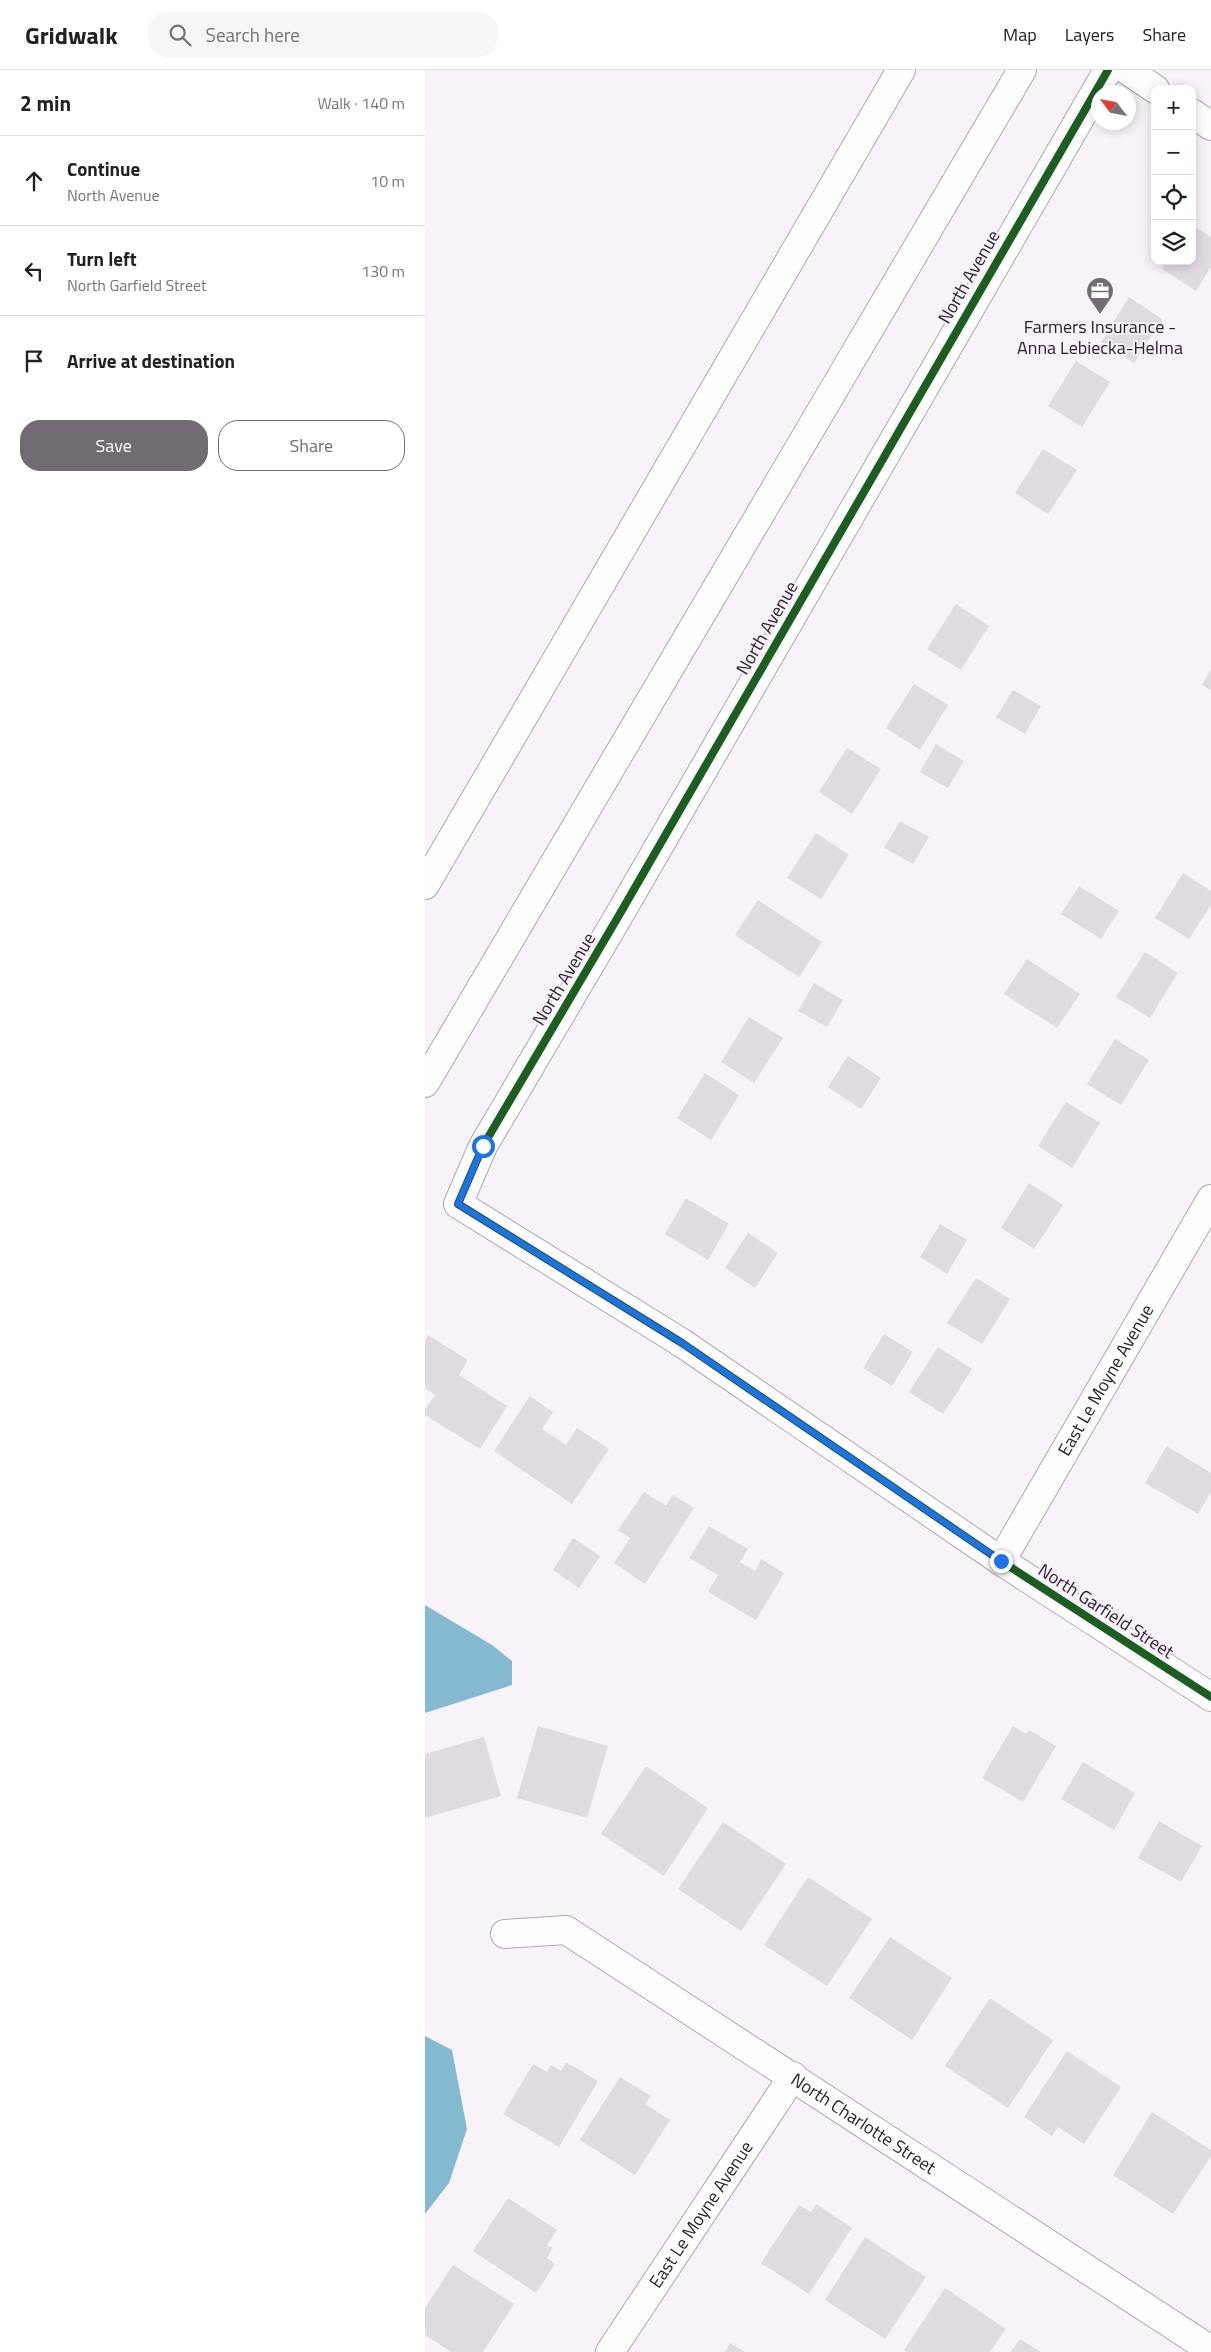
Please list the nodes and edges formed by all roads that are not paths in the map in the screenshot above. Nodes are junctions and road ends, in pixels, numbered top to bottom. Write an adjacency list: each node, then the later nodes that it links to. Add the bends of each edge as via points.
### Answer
1 (901, 70): 8 (street)
2 (1022, 70): 9 (street)
3 (1108, 70): 11 (street, North Avenue, via 483,1146)
4 (1127, 70): 5 (street)
5 (1151, 86)
6 (1196, 116): 7 (street)
7 (1211, 126)
8 (425, 885)
9 (425, 1083)
10 (1211, 1199): 12 (street, East Le Moyne Avenue)
11 (458, 1204): 12 (street, North Garfield Street, via 682,1343)
12 (1001, 1561): 13 (street, North Garfield Street)
13 (1211, 1697)
14 (505, 1934): 15 (street, North Charlotte Street, via 566,1930)
15 (793, 2076): 16 (street, North Charlotte Street); 17 (street, East Le Moyne Avenue)
16 (1211, 2350)
17 (610, 2352)

